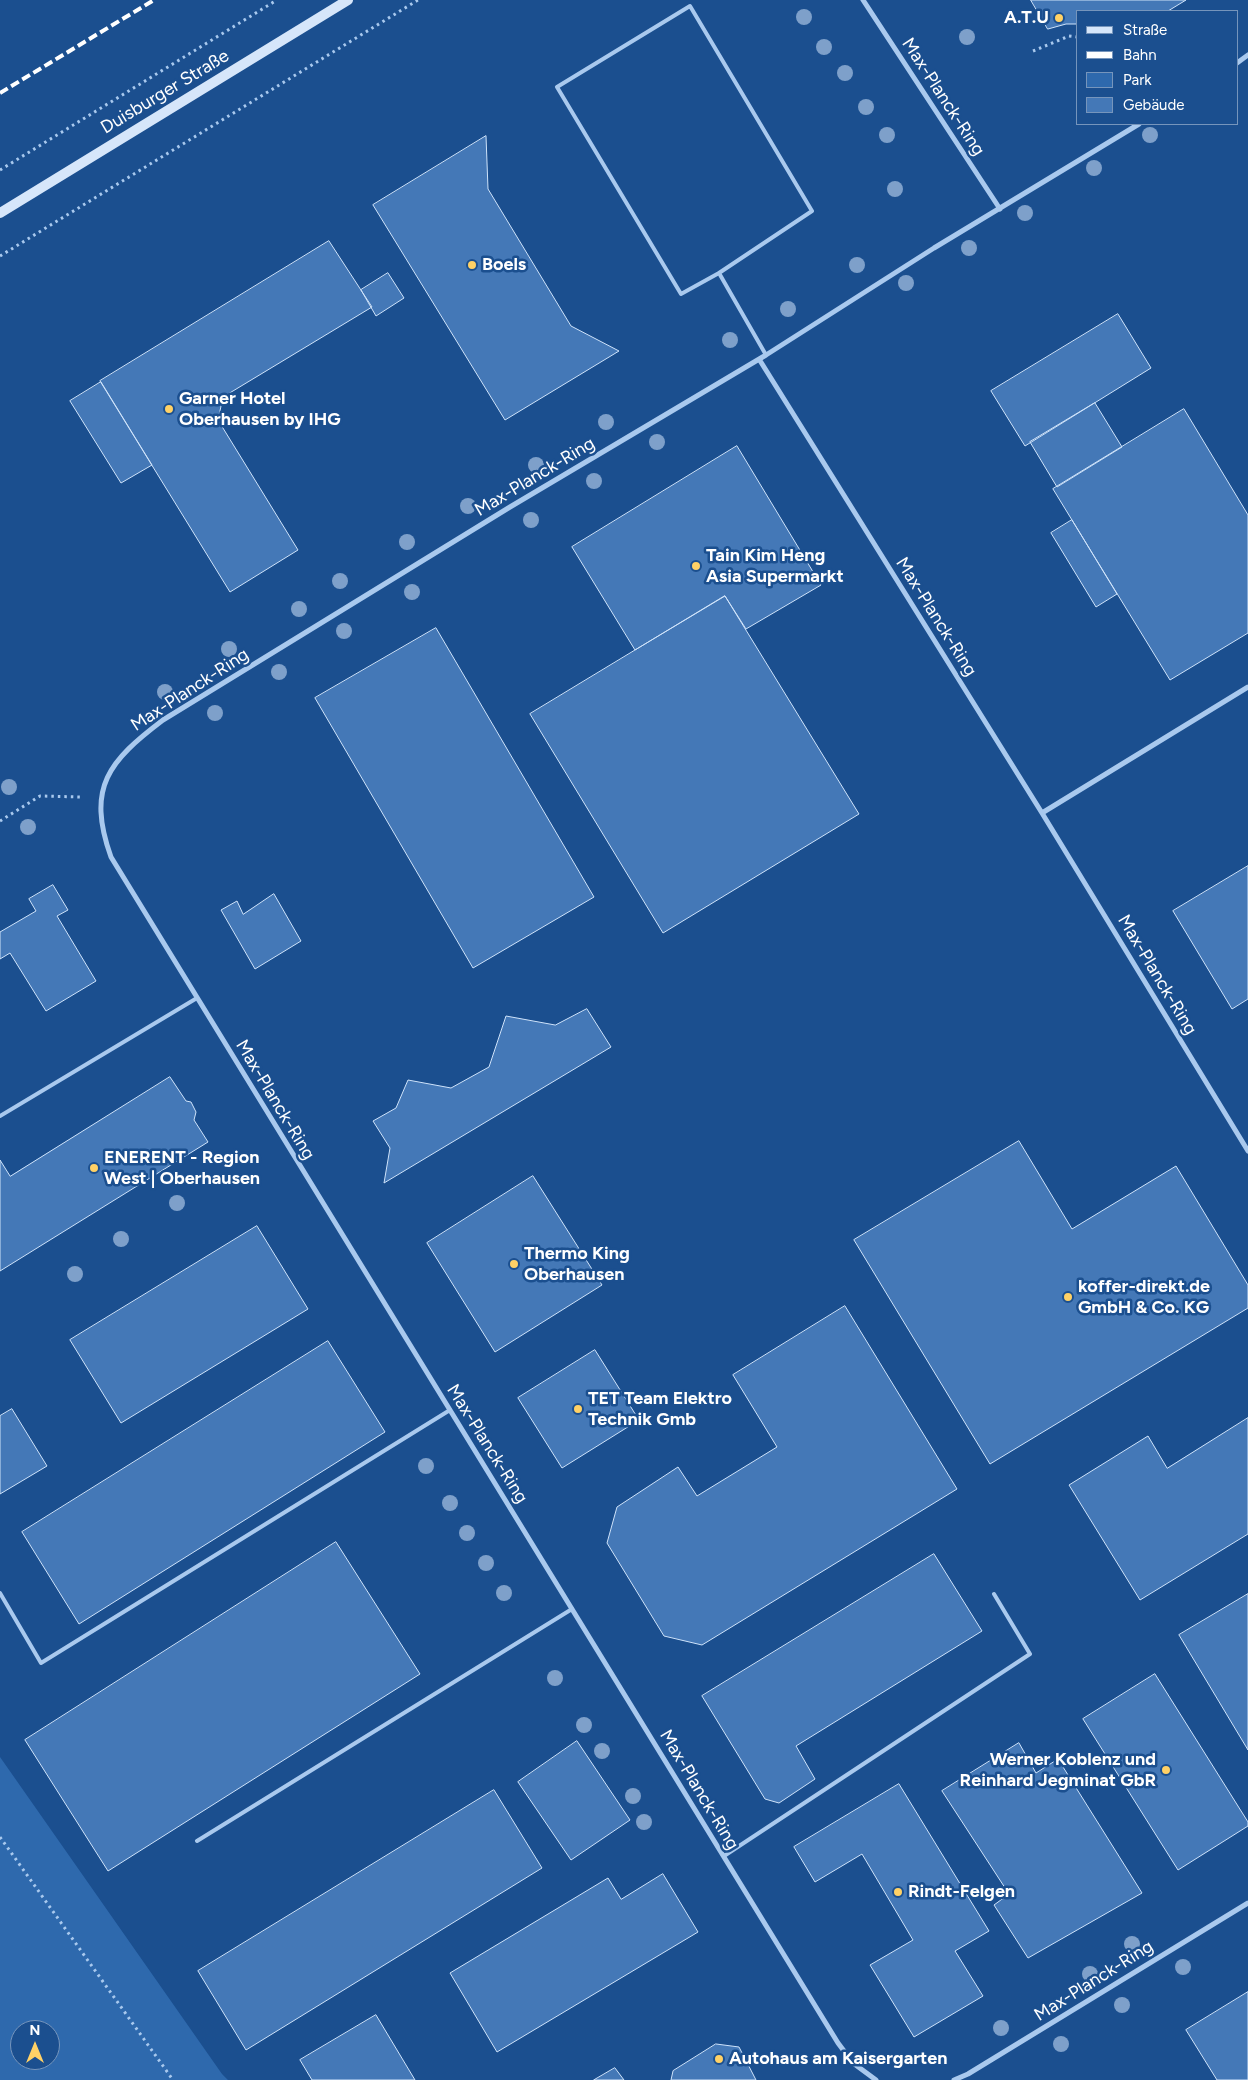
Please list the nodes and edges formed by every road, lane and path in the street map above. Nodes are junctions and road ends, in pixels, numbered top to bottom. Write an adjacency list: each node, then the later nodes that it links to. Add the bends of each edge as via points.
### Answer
1 (277, 0): 8 (path)
2 (348, 0): 10 (main road, Duisburger Straße)
3 (418, 0): 11 (path)
4 (863, 0): 9 (street, Max-Planck-Ring)
5 (1076, 37): 6 (path, via 1069,36)
6 (1033, 51)
7 (1137, 125): 9 (street, Max-Planck-Ring)
8 (0, 170)
9 (1000, 209): 13 (street, Max-Planck-Ring)
10 (0, 214)
11 (0, 256)
12 (719, 273): 12 (lane, via 812,212 690,6 557,87 681,294); 13 (lane)
13 (766, 355): 14 (street, Max-Planck-Ring)
14 (759, 359): 16 (street, Max-Planck-Ring, via 163,720 121,755); 17 (street, Max-Planck-Ring)
15 (1248, 687): 17 (street)
16 (101, 797): 18 (path, via 40,796); 19 (street, Max-Planck-Ring, via 105,840 111,857)
17 (1042, 813): 21 (street, Max-Planck-Ring)
18 (0, 821)
19 (197, 998): 20 (lane); 22 (street, Max-Planck-Ring)
20 (0, 1116)
21 (1248, 1151)
22 (450, 1410): 23 (lane, via 41,1663); 25 (street, Max-Planck-Ring)
23 (0, 1593)
24 (994, 1594): 28 (lane, via 1030,1654)
25 (572, 1609): 27 (lane); 28 (street, Max-Planck-Ring)
26 (0, 1837): 30 (path)
27 (197, 1841)
28 (724, 1856): 31 (street, Max-Planck-Ring, via 838,2043 853,2062)
29 (1248, 1902): 32 (street, Max-Planck-Ring, via 977,2069)
30 (173, 2080)
31 (876, 2080)
32 (954, 2080)

